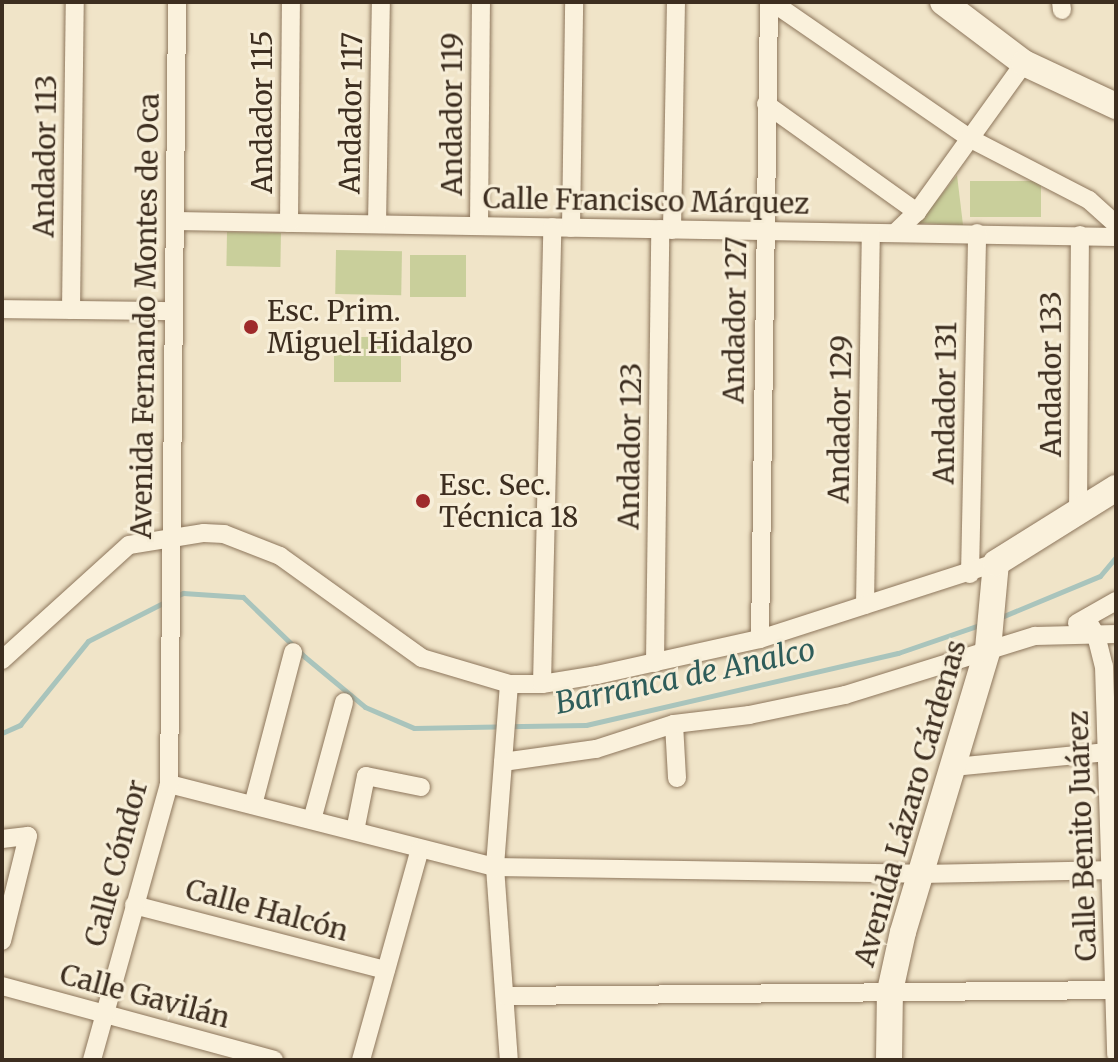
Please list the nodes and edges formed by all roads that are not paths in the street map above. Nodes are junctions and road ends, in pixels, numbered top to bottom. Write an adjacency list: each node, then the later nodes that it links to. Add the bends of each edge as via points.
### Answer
1 (75, 2): 30 (street, Andador 113)
2 (177, 2): 15 (street, Avenida Fernando Montes de Oca)
3 (291, 2): 16 (street, Andador 115)
4 (381, 2): 17 (street, Andador 117)
5 (481, 2): 19 (street, Andador 119)
6 (574, 2): 21 (street)
7 (676, 2): 22 (street, Andador 123)
8 (770, 2): 11 (street, Andador 127); 13 (street)
9 (943, 2): 10 (street)
10 (1024, 63): 12 (street); 13 (street)
11 (766, 104): 14 (street); 23 (street, Andador 127)
12 (1116, 106)
13 (969, 138): 14 (street); 18 (street, via 1089,200)
14 (917, 212): 25 (street)
15 (175, 221): 16 (street, Calle Francisco Márquez); 31 (street, Avenida Fernando Montes de Oca)
16 (289, 223): 17 (street, Calle Francisco Márquez)
17 (377, 224): 19 (street, Calle Francisco Márquez)
18 (1116, 224)
19 (479, 226): 20 (street, Calle Francisco Márquez)
20 (552, 227): 21 (street, Calle Francisco Márquez); 47 (street)
21 (571, 228): 22 (street, Calle Francisco Márquez)
22 (666, 229): 23 (street, Calle Francisco Márquez); 45 (street, Andador 123)
23 (764, 231): 24 (street, Calle Francisco Márquez); 41 (street, Andador 127)
24 (871, 233): 25 (street, Calle Francisco Márquez); 37 (street, Andador 129)
25 (895, 233): 26 (street, Calle Francisco Márquez)
26 (977, 233): 27 (street, Calle Francisco Márquez); 35 (street, Andador 131)
27 (1080, 235): 28 (street, Calle Francisco Márquez); 33 (street, Andador 133)
28 (1116, 237)
29 (2, 309): 30 (street)
30 (71, 310): 31 (street)
31 (171, 311): 34 (street, Avenida Fernando Montes de Oca)
32 (1116, 488): 33 (street)
33 (1078, 515): 35 (street)
34 (170, 538): 39 (street, Avenida Fernando Montes de Oca); 44 (street, via 129,545); 46 (street, via 224,534 280,556 422,658)
35 (987, 570): 37 (street); 42 (street, Avenida Lázaro Cárdenas)
36 (1116, 601): 38 (street)
37 (865, 605): 41 (street)
38 (1091, 628): 40 (street); 42 (street); 50 (street, Calle Benito Juárez, via 1104,666)
39 (168, 630): 54 (street, Calle Cóndor)
40 (1116, 634)
41 (760, 639): 45 (street)
42 (990, 642): 49 (street, via 845,695); 52 (street, Avenida Lázaro Cárdenas)
43 (293, 652): 56 (street)
44 (2, 660)
45 (655, 663): 47 (street)
46 (509, 684): 47 (street); 51 (street)
47 (542, 684)
48 (344, 702): 57 (street)
49 (674, 724): 51 (street, via 596,749); 53 (street)
50 (1112, 752): 52 (street); 62 (street, Calle Benito Juárez)
51 (503, 762): 61 (street)
52 (954, 767): 63 (street, Avenida Lázaro Cárdenas)
53 (677, 778)
54 (169, 784): 56 (street); 64 (street, Calle Cóndor)
55 (421, 787): 58 (street, via 366,776)
56 (253, 805): 57 (street)
57 (312, 820): 58 (street)
58 (355, 831): 60 (street)
59 (2, 839): 65 (street, via 28,836)
60 (420, 849): 61 (street); 66 (street)
61 (495, 867): 63 (street); 70 (street)
62 (1114, 870): 63 (street); 68 (street, Calle Benito Juárez)
63 (921, 874): 69 (street, Avenida Lázaro Cárdenas)
64 (134, 905): 66 (street, Calle Halcón); 71 (street, Calle Cóndor)
65 (2, 941)
66 (386, 970): 75 (street)
67 (2, 986): 71 (street, Calle Gavilán)
68 (1115, 990): 69 (street); 72 (street, Calle Benito Juárez)
69 (890, 991): 70 (street); 77 (street, Avenida Lázaro Cárdenas)
70 (506, 996): 76 (street)
71 (104, 1014): 73 (street, Calle Cóndor); 74 (street, Calle Gavilán)
72 (1116, 1055)
73 (92, 1060)
74 (274, 1060)
75 (361, 1060)
76 (509, 1060)
77 (889, 1060)

